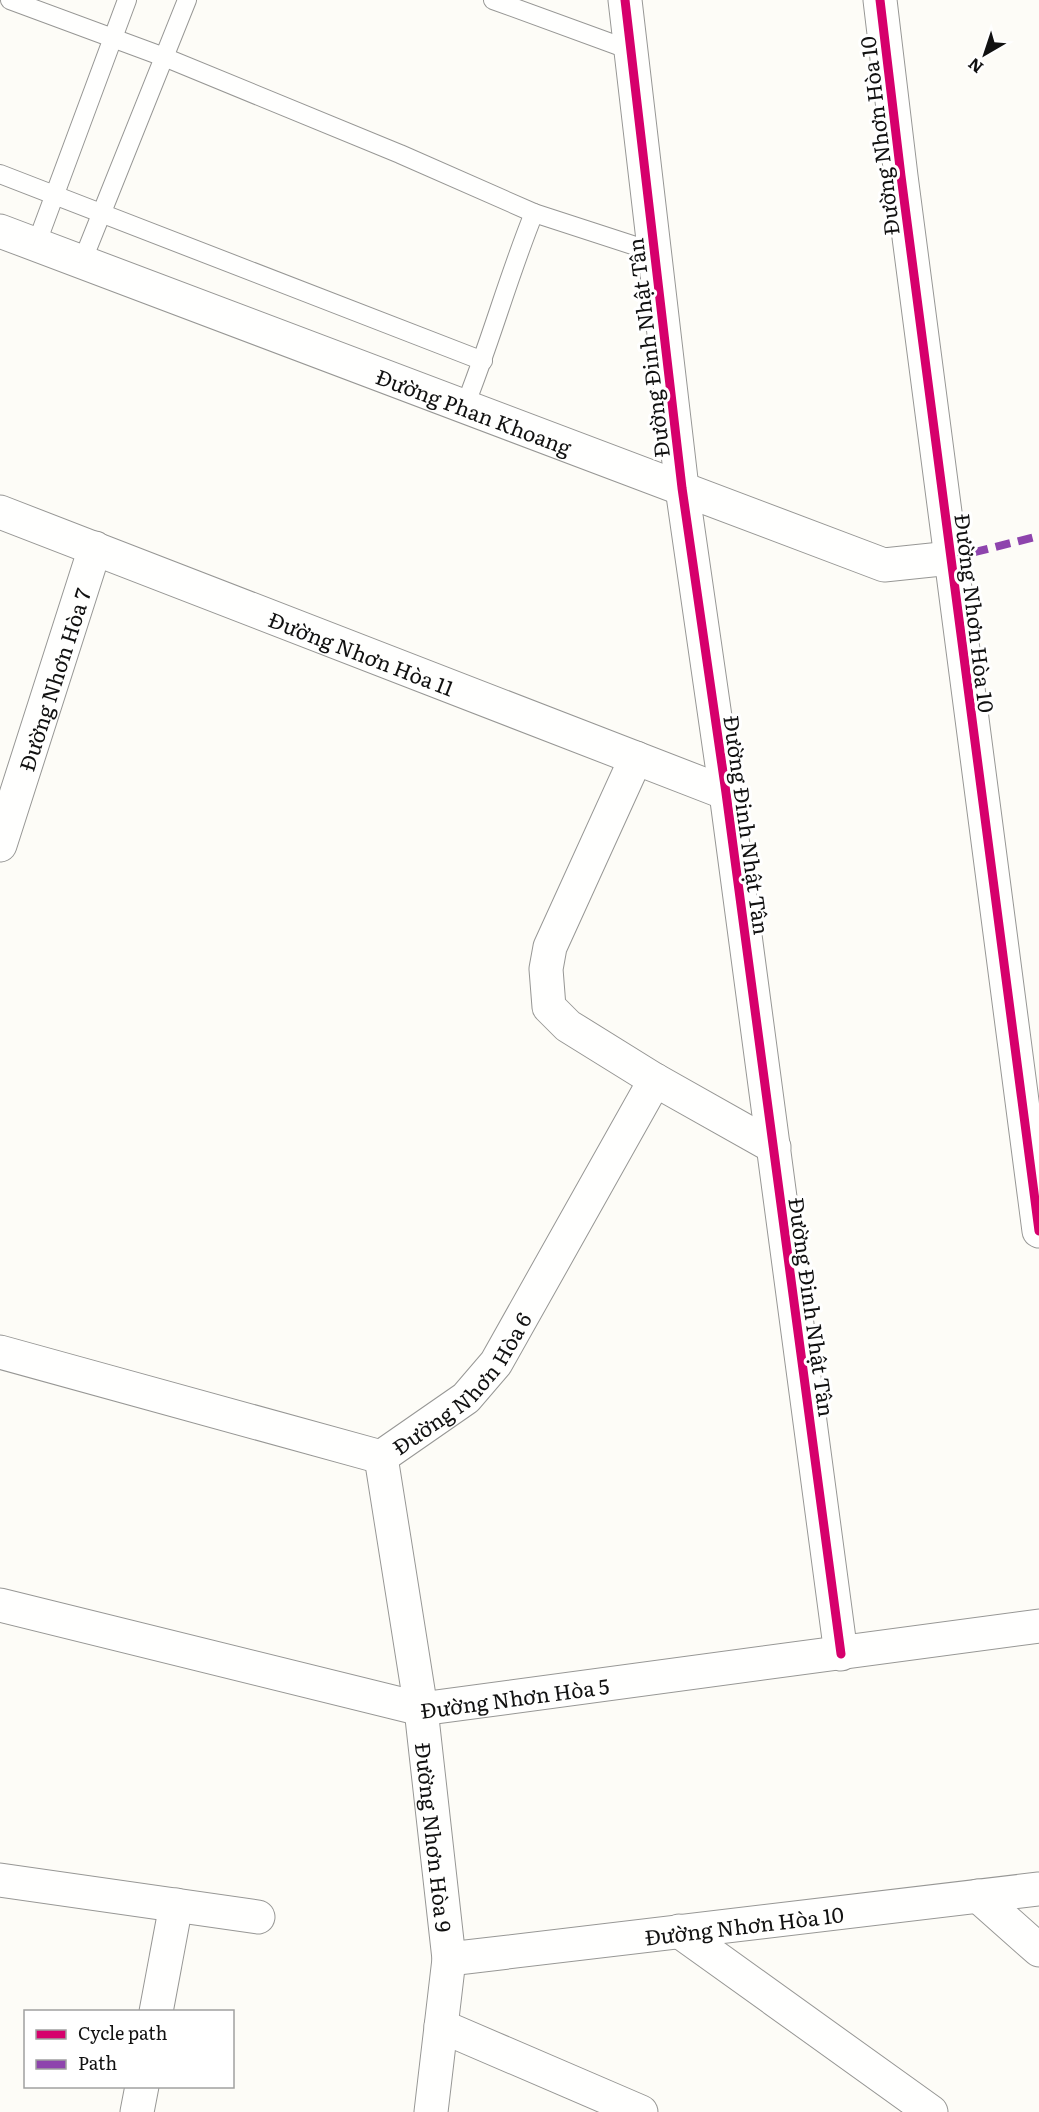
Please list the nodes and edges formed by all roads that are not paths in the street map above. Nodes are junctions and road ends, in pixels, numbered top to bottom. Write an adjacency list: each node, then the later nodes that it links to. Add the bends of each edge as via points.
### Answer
1 (10, 0): 7 (lane)
2 (128, 0): 7 (lane)
3 (187, 0): 9 (lane)
4 (493, 0): 8 (lane)
5 (880, 0): 23 (street, Đường Nhơn Hòa 10)
6 (622, 1): 8 (street, Đường Đinh Nhật Tân)
7 (113, 40): 9 (lane); 11 (lane)
8 (630, 51): 16 (street, Đường Đinh Nhật Tân)
9 (164, 57): 12 (lane); 13 (lane)
10 (0, 174): 11 (lane)
11 (55, 195): 12 (lane); 15 (lane)
12 (100, 213): 17 (lane); 18 (lane)
13 (534, 213): 16 (lane); 18 (lane)
14 (0, 231): 15 (street, Đường Phan Khoang)
15 (36, 245): 17 (street, Đường Phan Khoang)
16 (654, 252): 20 (street, Đường Đinh Nhật Tân)
17 (82, 262): 19 (street, Đường Phan Khoang)
18 (483, 361): 19 (lane)
19 (464, 408): 20 (street, Đường Phan Khoang)
20 (682, 488): 23 (street, Đường Phan Khoang, via 884,565); 25 (street, Đường Đinh Nhật Tân)
21 (0, 512): 22 (street, Đường Nhơn Hòa 11)
22 (95, 548): 24 (street, Đường Nhơn Hòa 11); 26 (street, Đường Nhơn Hòa 7)
23 (951, 558): 29 (street, Đường Nhơn Hòa 10)
24 (636, 758): 25 (street, Đường Nhơn Hòa 11); 27 (street, via 550,947 546,989 549,1006 568,1026)
25 (726, 793): 28 (street, Đường Đinh Nhật Tân)
26 (0, 845)
27 (655, 1080): 28 (street); 31 (street, Đường Nhơn Hòa 6, via 496,1363 466,1398)
28 (774, 1147): 34 (street, Đường Đinh Nhật Tân)
29 (1039, 1231)
30 (0, 1352): 31 (street, Đường Nhơn Hòa 6)
31 (381, 1457): 35 (street, Đường Nhơn Hòa 9)
32 (0, 1605): 35 (street, Đường Nhơn Hòa 5)
33 (1039, 1626): 34 (street, Đường Nhơn Hòa 5)
34 (842, 1654): 35 (street, Đường Nhơn Hòa 5)
35 (421, 1709): 43 (street, Đường Nhơn Hòa 9)
36 (0, 1880): 39 (street)
37 (1039, 1889): 38 (street, Đường Nhơn Hòa 10)
38 (978, 1896): 41 (street, Đường Nhơn Hòa 10); 42 (street)
39 (176, 1905): 40 (street); 44 (street)
40 (258, 1917)
41 (679, 1931): 43 (street, Đường Nhơn Hòa 10); 50 (street)
42 (1039, 1950)
43 (449, 1959): 45 (street, Đường Nhơn Hòa 9)
44 (156, 2010)
45 (441, 2026): 48 (street, Đường Nhơn Hòa 9); 49 (street)
46 (142, 2088): 47 (street)
47 (137, 2112)
48 (431, 2112)
49 (641, 2112)
50 (932, 2112)

